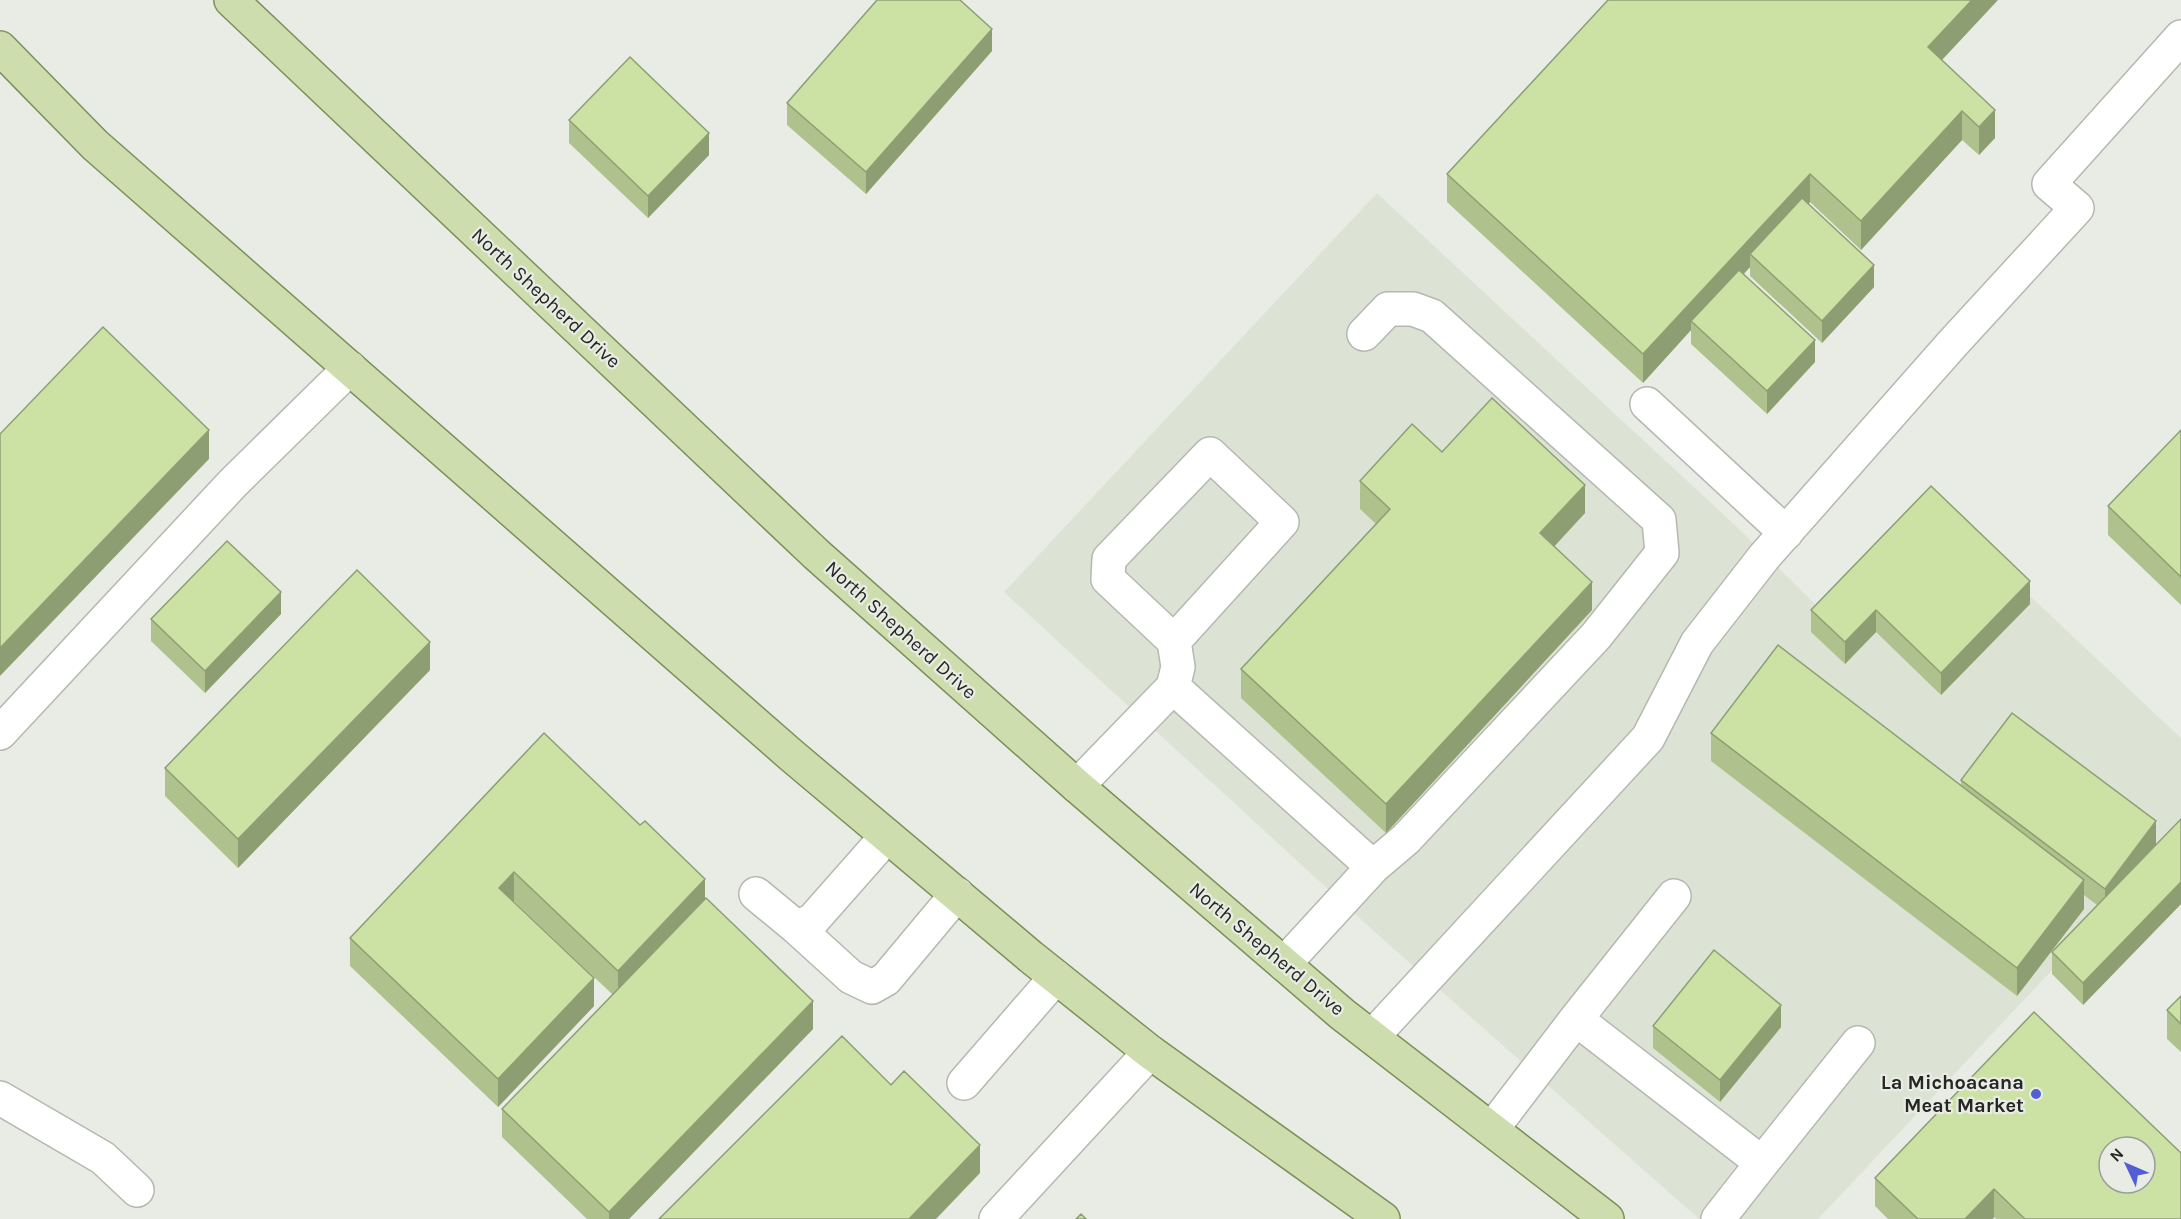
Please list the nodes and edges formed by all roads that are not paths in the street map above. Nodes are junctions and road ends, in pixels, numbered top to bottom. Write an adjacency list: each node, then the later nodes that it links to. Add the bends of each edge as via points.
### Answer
1 (231, 0): 11 (main road, North Shepherd Drive, via 816,554)
2 (2181, 37): 7 (lane, via 2049,184 2077,208)
3 (0, 48): 5 (main road, via 95,145)
4 (1364, 334): 13 (lane, via 1388,309 1413,309 1432,316 1659,520 1662,553 1596,636 1406,839)
5 (350, 368): 10 (lane, via 233,483); 12 (main road)
6 (1647, 404): 7 (lane)
7 (1786, 533): 21 (lane, via 1697,643 1648,738)
8 (1174, 641): 8 (lane, via 1282,522 1210,454 1109,559 1108,579); 9 (lane, via 1179,667)
9 (1173, 687): 11 (lane); 13 (lane)
10 (0, 733)
11 (1077, 786): 18 (main road, North Shepherd Drive)
12 (888, 836): 15 (main road); 17 (lane, via 812,921)
13 (1373, 867): 18 (lane)
14 (756, 894): 17 (lane)
15 (957, 894): 17 (lane, via 886,980 872,987 851,977); 19 (main road)
16 (1674, 896): 20 (lane)
17 (796, 927)
18 (1284, 964): 21 (main road, North Shepherd Drive)
19 (1056, 977): 23 (main road); 24 (lane)
20 (1576, 1019): 26 (lane); 27 (lane)
21 (1372, 1036): 26 (main road, North Shepherd Drive)
22 (1858, 1043): 27 (lane)
23 (1150, 1052): 29 (lane); 30 (main road)
24 (964, 1083)
25 (0, 1098): 28 (lane, via 104,1158)
26 (1492, 1129): 31 (main road, North Shepherd Drive)
27 (1762, 1163): 32 (lane)
28 (137, 1190)
29 (996, 1219)
30 (1383, 1219)
31 (1607, 1219)
32 (1718, 1219)

